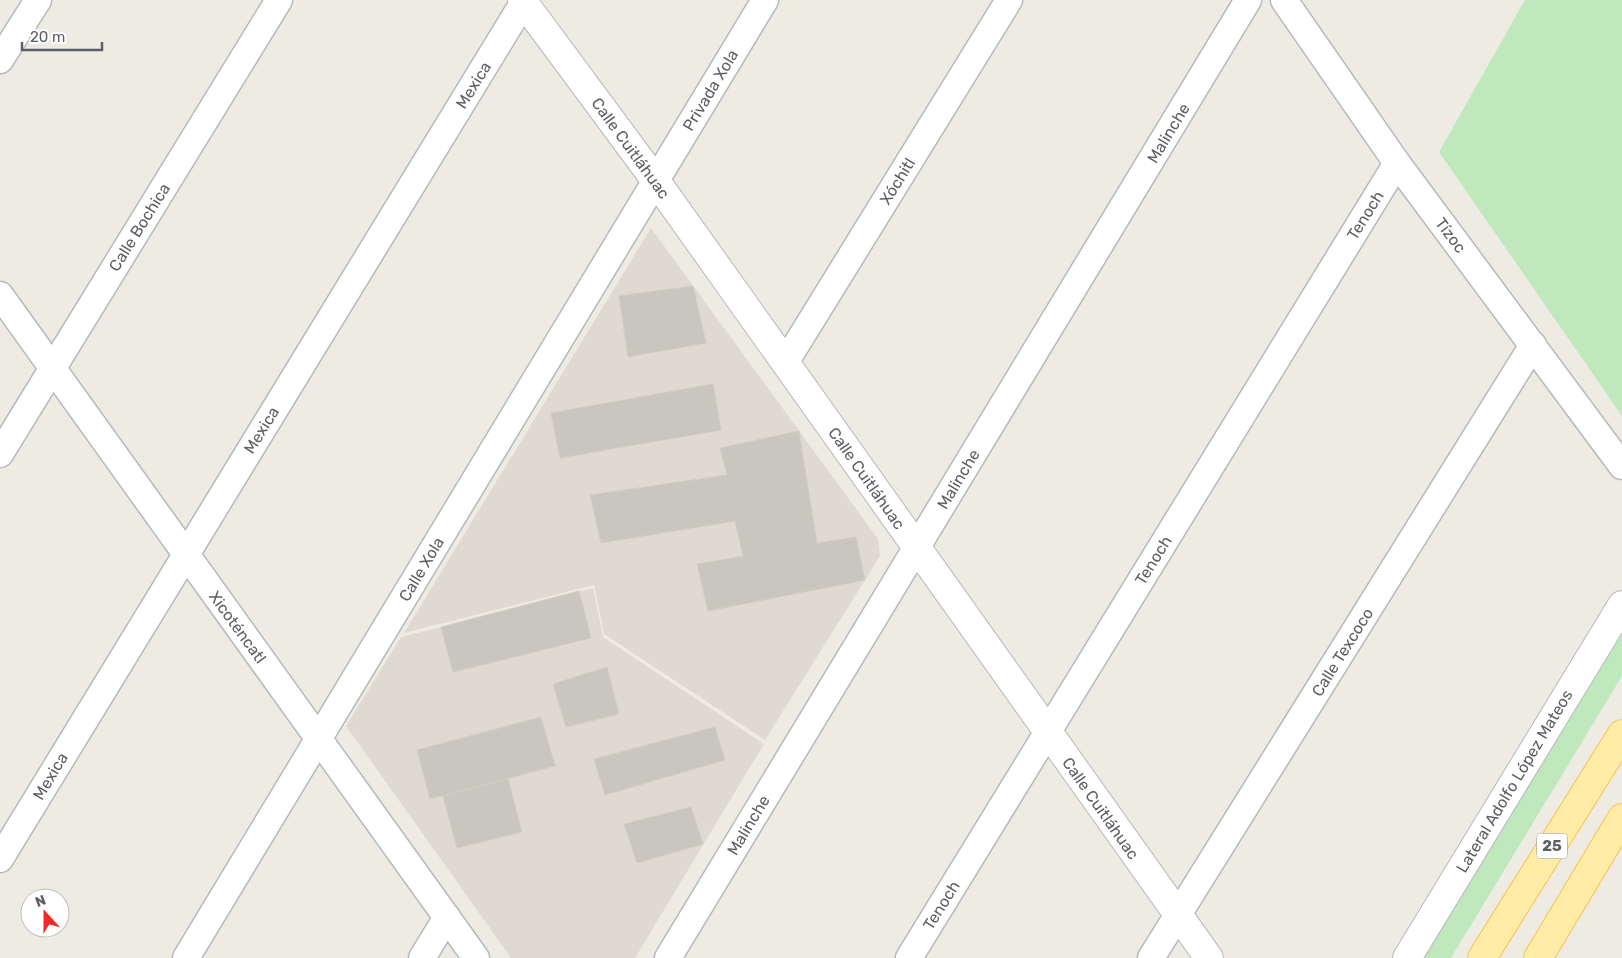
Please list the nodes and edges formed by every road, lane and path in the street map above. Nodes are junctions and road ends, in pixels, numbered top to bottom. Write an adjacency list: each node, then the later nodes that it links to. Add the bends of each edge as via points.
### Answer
1 (38, 0): 8 (street)
2 (279, 0): 14 (street, Calle Bochica)
3 (765, 0): 10 (street, Privada Xola)
4 (1009, 0): 13 (street, Xóchitl)
5 (1248, 0): 17 (street, Malinche)
6 (1284, 0): 9 (street, Tízoc)
7 (523, 1): 10 (street, Calle Cuitláhuac); 18 (street, Mexica)
8 (0, 60)
9 (1397, 163): 12 (street, Tízoc); 20 (street, Tenoch)
10 (656, 181): 13 (street, Calle Cuitláhuac); 22 (street, Calle Xola)
11 (0, 295): 14 (street, Xicoténcatl)
12 (1533, 345): 16 (street, Tízoc); 25 (street, Calle Texcoco)
13 (785, 363): 17 (street, Calle Cuitláhuac)
14 (52, 368): 15 (street, Calle Bochica); 18 (street, Xicoténcatl)
15 (0, 454)
16 (1622, 466)
17 (917, 548): 20 (street, Calle Cuitláhuac); 30 (street, Malinche)
18 (186, 553): 22 (street, Xicoténcatl); 24 (street, Mexica)
19 (1622, 605): 34 (street, Lateral Adolfo López Mateos)
20 (1048, 732): 25 (street, Calle Cuitláhuac); 31 (street, Tenoch)
21 (1622, 734): 35 (main road, 25)
22 (318, 738): 26 (street, Xicoténcatl); 27 (street, Calle Xola)
23 (1622, 818): 36 (main road)
24 (0, 858)
25 (1178, 915): 32 (street, Calle Texcoco); 33 (street, Calle Cuitláhuac)
26 (447, 916): 28 (street); 29 (street, Xicoténcatl)
27 (186, 958)
28 (422, 958)
29 (476, 958)
30 (668, 958)
31 (909, 958)
32 (1151, 958)
33 (1209, 958)
34 (1407, 958)
35 (1482, 958)
36 (1538, 958)

